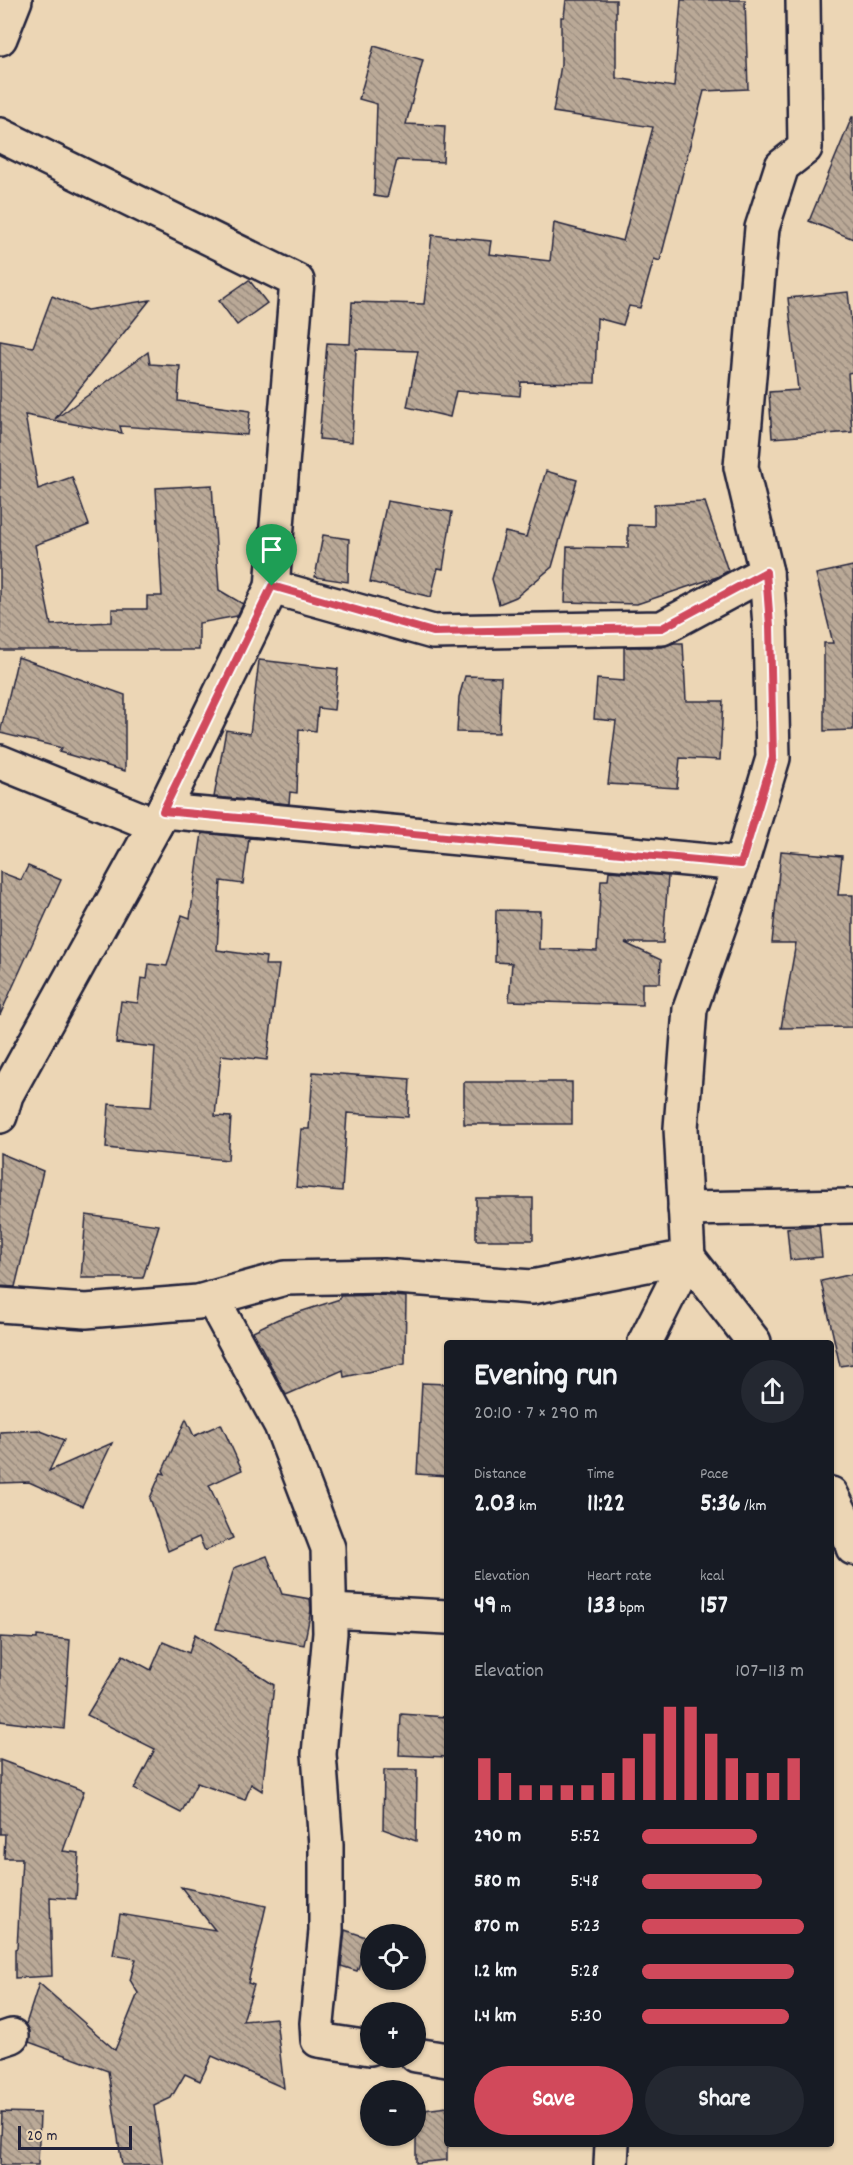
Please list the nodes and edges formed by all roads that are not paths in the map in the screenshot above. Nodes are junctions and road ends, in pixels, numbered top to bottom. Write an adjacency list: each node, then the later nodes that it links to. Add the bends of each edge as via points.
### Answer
1 (15, 0): 3 (street)
2 (803, 0): 5 (street, via 805,148 782,166 762,228 741,467)
3 (0, 38)
4 (0, 135): 6 (street, via 297,281)
5 (766, 572): 6 (street, via 662,628 433,632); 9 (street, via 773,758)
6 (272, 586): 8 (street)
7 (0, 762): 8 (street)
8 (159, 818): 9 (street); 10 (street)
9 (741, 864): 12 (street, via 690,1009 681,1128)
10 (2, 1101)
11 (853, 1206): 12 (street)
12 (685, 1209): 13 (street)
13 (688, 1257): 14 (street, via 532,1287 383,1276 285,1278); 16 (street); 17 (street)
14 (212, 1298): 15 (street, via 86,1311); 20 (street, via 282,1425 328,1548)
15 (0, 1305)
16 (646, 1340)
17 (752, 1340)
18 (834, 1500): 19 (street)
19 (853, 1548)
20 (330, 1611): 21 (street); 22 (street, via 319,1754 326,1845 326,1931 318,2040)
21 (444, 1617)
22 (360, 2046)
23 (426, 2057): 24 (street)
24 (444, 2060)
25 (612, 2147): 26 (street)
26 (611, 2165)

